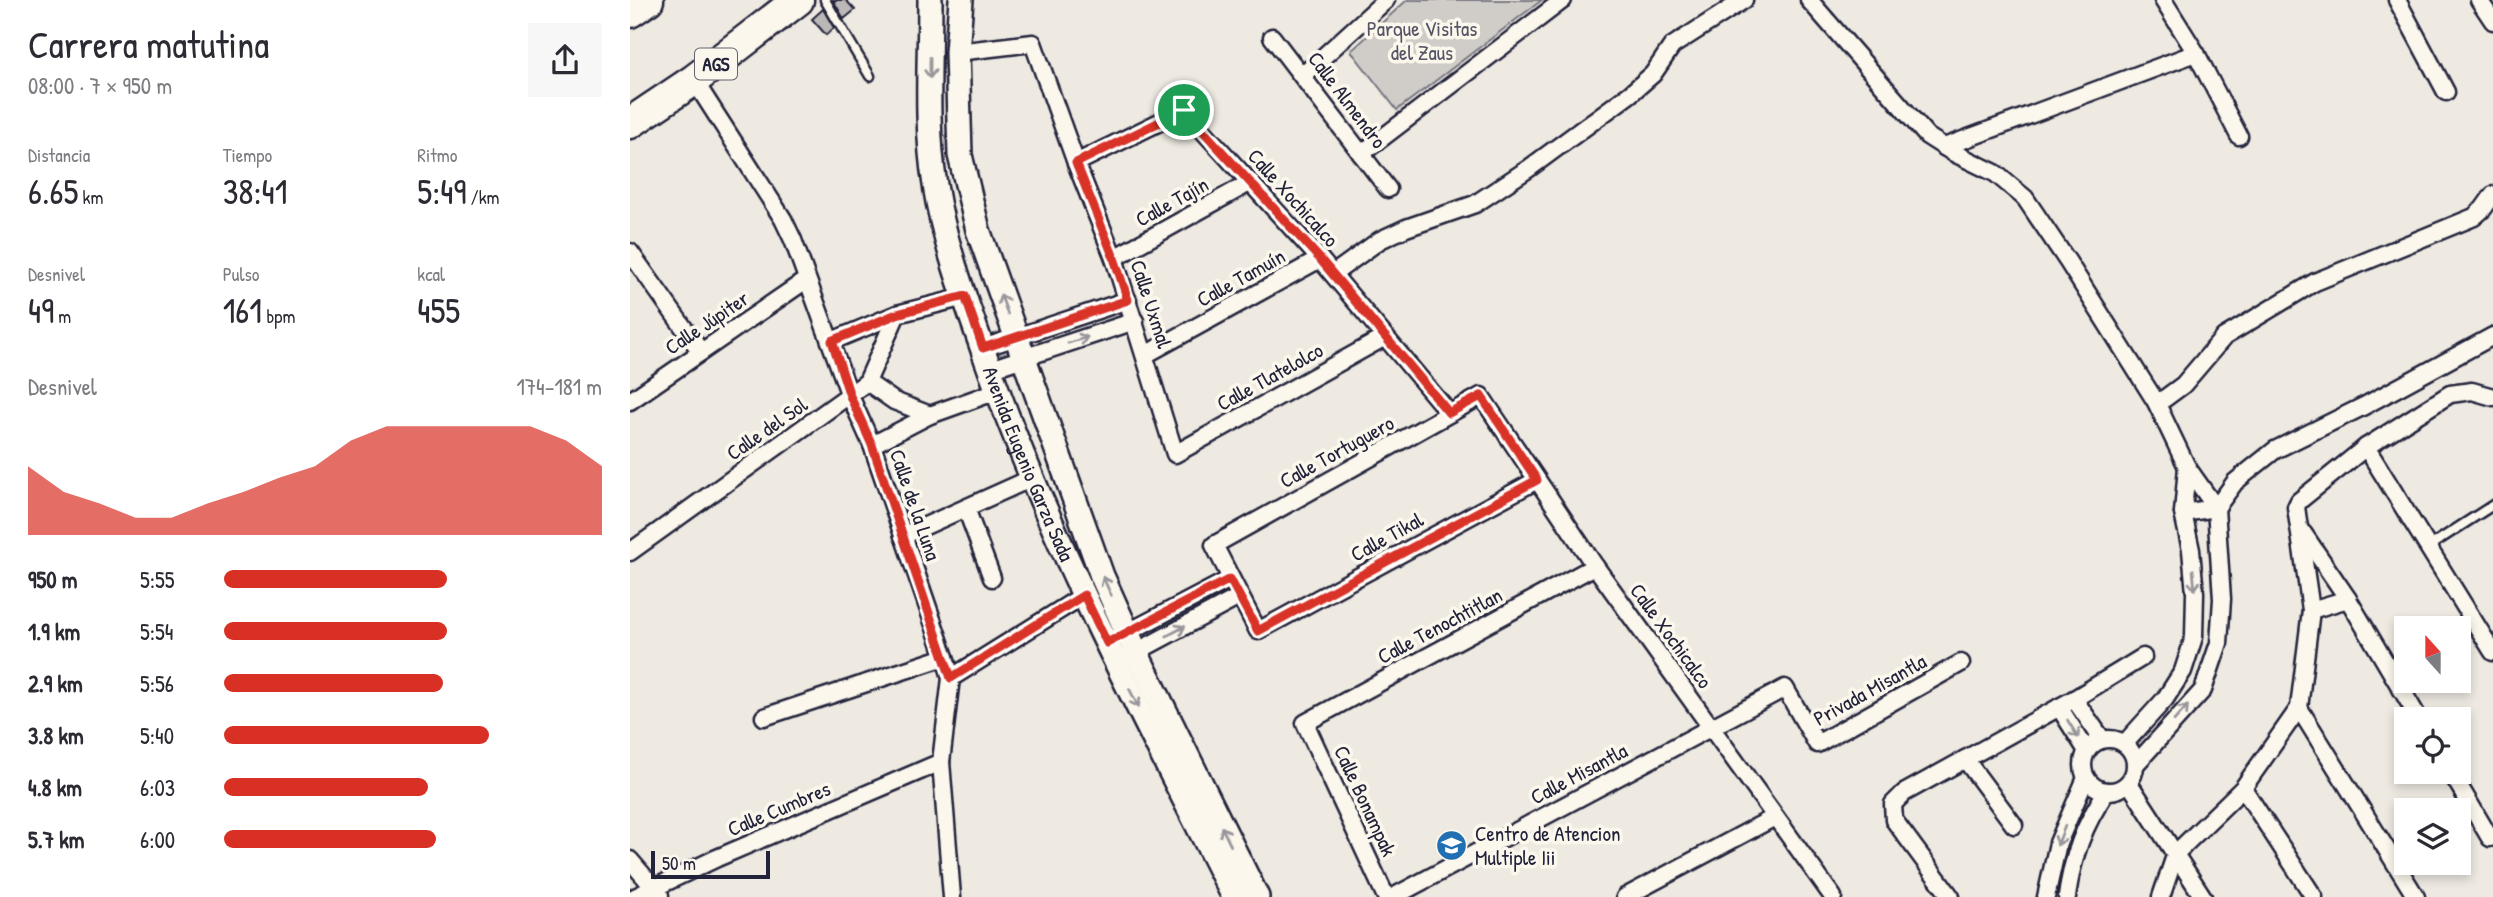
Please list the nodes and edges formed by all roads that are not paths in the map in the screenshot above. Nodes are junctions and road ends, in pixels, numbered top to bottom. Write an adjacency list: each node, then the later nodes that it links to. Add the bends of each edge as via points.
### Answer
1 (648, 0): 13 (highway)
2 (798, 0): 20 (highway, AGS)
3 (825, 0): 18 (lane)
4 (930, 0): 35 (main road, Avenida Eugenio Garza Sada, one-way to 35, via 930,136 935,184 945,235)
5 (961, 0): 16 (main road, Avenida Eugenio Garza Sada)
6 (1386, 0): 19 (street)
7 (1563, 0): 25 (street)
8 (1744, 0): 33 (street, via 1672,46 1653,74 1630,94 1528,169 1475,204 1380,240)
9 (2163, 0): 17 (street)
10 (2397, 0): 21 (street)
11 (2479, 0): 14 (street)
12 (1813, 1): 24 (street, via 1927,136)
13 (630, 12)
14 (2493, 21)
15 (1272, 37): 19 (street, Calle Almendro)
16 (957, 52): 26 (street, Calle Uxmal, via 1033,43); 42 (main road, Avenida Eugenio Garza Sada, one-way to 16, via 978,230 960,155)
17 (2196, 53): 23 (street); 24 (street)
18 (870, 76)
19 (1301, 76): 25 (street, Calle Almendro)
20 (694, 80): 22 (highway, AGS); 34 (street, Calle de la Luna, via 783,219)
21 (2446, 92)
22 (630, 122)
23 (2239, 136)
24 (1944, 147): 51 (street, via 1995,173 2025,198)
25 (1361, 154): 28 (street, Calle Almendro)
26 (1076, 163): 27 (street, Calle Xochicalco, via 1184,110); 31 (street, Calle Uxmal)
27 (1251, 183): 31 (street, Calle Tajín); 32 (street, Calle Xochicalco)
28 (1388, 189)
29 (2493, 195): 51 (street, via 2474,217 2292,294 2224,337 2183,385)
30 (630, 252): 43 (street)
31 (1114, 258): 36 (street, Calle Uxmal)
32 (1320, 259): 33 (street, Calle Xochicalco); 44 (street, Calle Tamuín)
33 (1333, 274): 40 (street, Calle Xochicalco)
34 (806, 280): 41 (street, Calle de la Luna); 43 (street, Calle Júpiter)
35 (965, 296): 37 (street); 45 (main road, Avenida Eugenio Garza Sada)
36 (1128, 300): 38 (street, Calle Uxmal); 42 (street)
37 (897, 314): 41 (street); 46 (street, Calle del Sol)
38 (1135, 321): 42 (street, one-way to 38); 44 (street, Calle Uxmal)
39 (2493, 335): 62 (street, via 2275,450 2235,482)
40 (1385, 337): 52 (street, Calle Xochicalco); 56 (street, Calle Tlatelolco)
41 (832, 341): 47 (street, Calle de la Luna)
42 (1020, 348): 45 (street); 75 (main road, Avenida Eugenio Garza Sada, one-way to 42, via 1102,576)
43 (701, 352): 50 (street, Calle Júpiter)
44 (1145, 355): 56 (street, Calle Uxmal)
45 (990, 369): 53 (street); 58 (main road, Avenida Eugenio Garza Sada)
46 (867, 383): 47 (street, Calle del Sol); 53 (street, via 894,401)
47 (850, 396): 54 (street, Calle de la Luna); 67 (street, Calle del Sol)
48 (1481, 396): 52 (street, Calle Tortuguero); 59 (street, Calle Xochicalco)
49 (2493, 397): 55 (street, via 2472,391 2450,394)
50 (630, 401)
51 (2156, 402): 57 (street)
52 (1449, 413): 70 (street, Calle Tortuguero, via 1214,545)
53 (930, 415): 54 (street)
54 (872, 445): 65 (street, Calle de la Luna)
55 (2367, 447): 64 (street, via 2300,500 2296,507); 66 (street)
56 (1175, 454)
57 (2188, 467): 62 (street); 63 (street)
58 (1032, 478): 61 (street); 71 (main road, Avenida Eugenio Garza Sada)
59 (1537, 480): 68 (street, Calle Xochicalco); 72 (street, Calle Tikal, via 1258,631)
60 (2493, 505): 66 (lane)
61 (966, 508): 65 (street); 69 (street)
62 (2216, 508): 63 (street); 93 (street, one-way to 62, via 2203,690 2219,643 2222,600)
63 (2183, 513): 89 (street, one-way to 89, via 2195,593 2194,637 2183,671 2165,699)
64 (2300, 528): 73 (street); 74 (street)
65 (903, 536): 78 (street, Calle de la Luna)
66 (2428, 547): 76 (street)
67 (630, 552)
68 (1595, 566): 86 (street, Calle Tenochtitlan); 87 (street, Calle Xochicalco)
69 (992, 578)
70 (1230, 579): 72 (street); 75 (street)
71 (1084, 595): 75 (main road, Avenida Eugenio Garza Sada); 80 (street)
72 (1239, 597): 75 (street, one-way to 72)
73 (2348, 599): 74 (street); 83 (street)
74 (2311, 610): 84 (street)
75 (1122, 648): 107 (main road, Avenida Eugenio Garza Sada, one-way to 107); 108 (main road, Avenida Eugenio Garza Sada, one-way to 75)
76 (2493, 652)
77 (2143, 656): 81 (street)
78 (945, 657): 80 (street, Calle de la Luna); 85 (street)
79 (1962, 663): 87 (street, Privada Misantla, via 1817,744 1786,688)
80 (951, 678): 92 (street, Calle de la Luna)
81 (2074, 699): 82 (street); 88 (street)
82 (2059, 707): 90 (street, one-way to 90); 91 (street)
83 (2412, 707)
84 (2299, 708): 97 (street); 119 (street)
85 (764, 717)
86 (1305, 723): 109 (street, Calle Bonampak)
87 (1711, 727): 99 (street, Calle Xochicalco); 110 (street, Calle Misantla)
88 (2102, 739): 89 (street); 90 (street)
89 (2125, 743): 93 (street)
90 (2087, 751): 94 (street, via 2082,769)
91 (1965, 760): 100 (street); 113 (street, via 1904,793 1894,804 1894,820)
92 (941, 762): 104 (street, Calle Cumbres, via 717,858); 106 (street, Calle de la Luna)
93 (2136, 764): 95 (street)
94 (2086, 778): 98 (street, via 2098,790); 114 (street, one-way to 114, via 2058,843)
95 (2129, 783): 98 (street); 102 (street)
96 (2458, 784): 101 (street)
97 (2243, 789): 102 (street); 118 (street)
98 (2107, 791): 115 (street, via 2078,842)
99 (1775, 817): 111 (street); 112 (street, Calle Xochicalco)
100 (2014, 825)
101 (2490, 838)
102 (2176, 853): 116 (street); 117 (street)
103 (630, 860): 104 (street)
104 (655, 894): 105 (street, Calle Cumbres)
105 (635, 897)
106 (952, 897)
107 (1234, 897)
108 (1257, 897)
109 (1386, 897)
110 (1393, 897)
111 (1625, 897)
112 (1833, 897)
113 (1951, 897)
114 (2046, 897)
115 (2067, 897)
116 (2161, 897)
117 (2203, 897)
118 (2314, 897)
119 (2416, 897)

